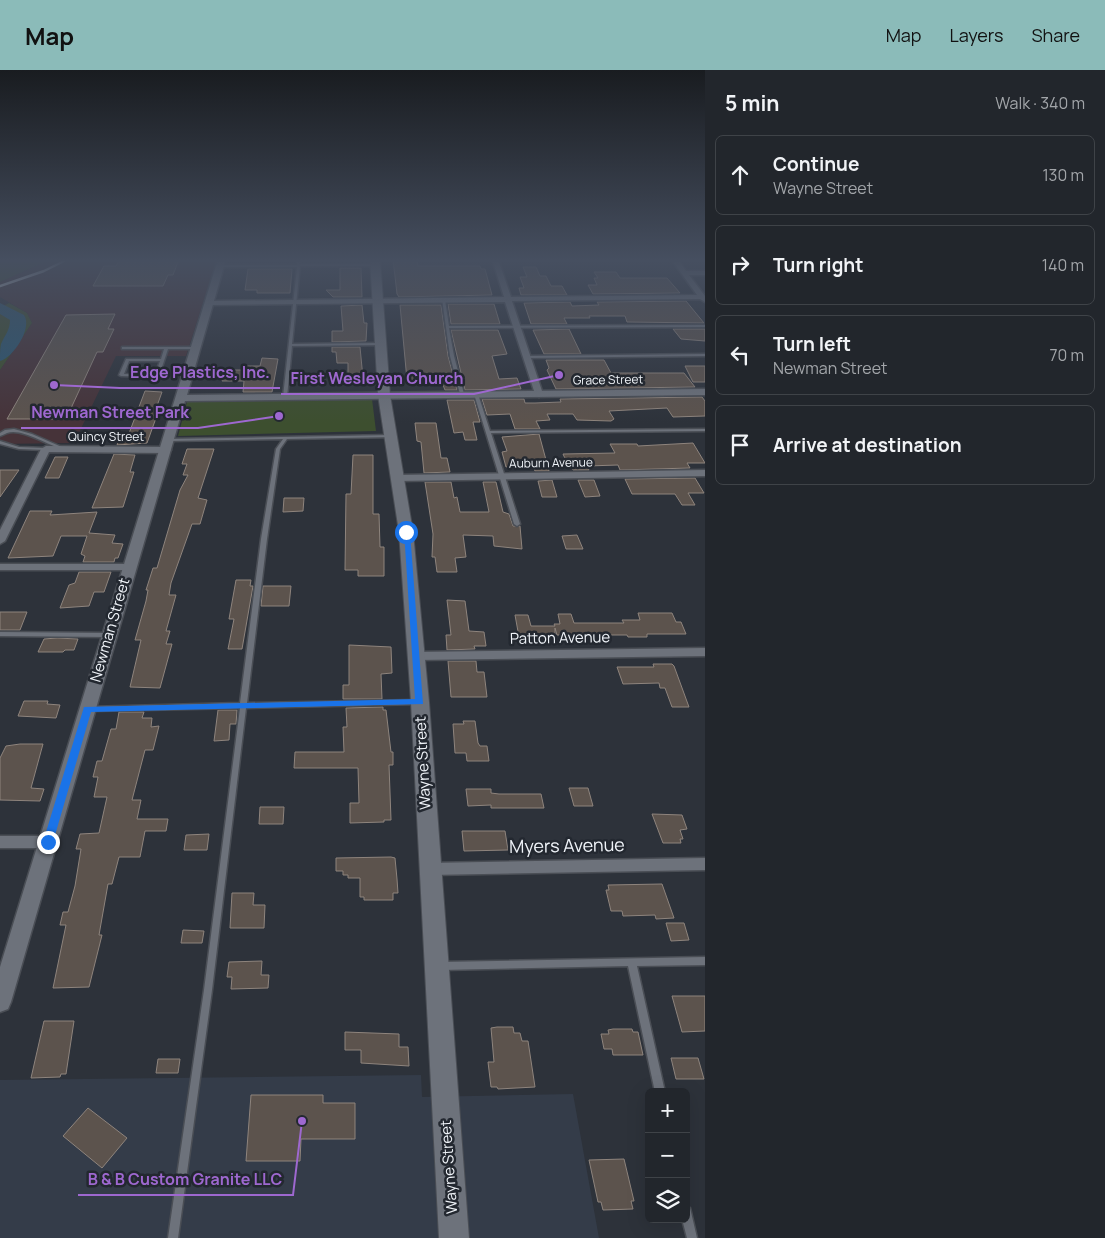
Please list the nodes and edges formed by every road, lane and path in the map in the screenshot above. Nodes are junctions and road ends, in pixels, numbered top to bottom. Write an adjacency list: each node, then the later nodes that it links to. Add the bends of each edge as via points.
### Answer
1 (206, 314): 13 (street, Newman Street)
2 (292, 314): 10 (lane)
3 (379, 314): 9 (main road, Wayne Street)
4 (445, 314): 7 (lane)
5 (513, 314): 8 (street)
6 (705, 326): 8 (lane)
7 (447, 327): 8 (lane); 18 (lane)
8 (518, 328): 15 (street)
9 (380, 344): 10 (lane); 21 (main road, Wayne Street)
10 (290, 345): 22 (lane)
11 (123, 348): 12 (lane)
12 (166, 348): 13 (lane); 16 (lane)
13 (196, 348): 23 (street, Newman Street)
14 (705, 355): 15 (lane)
15 (527, 357): 20 (street)
16 (162, 360): 16 (lane, via 157,376 122,376 127,360)
17 (705, 392): 20 (street, Grace Street)
18 (462, 394): 19 (street, Grace Street); 21 (street, Grace Street)
19 (476, 394): 20 (street, Grace Street); 25 (lane)
20 (539, 394)
21 (384, 395): 22 (street, Grace Street); 27 (main road, Wayne Street)
22 (286, 397): 23 (street, Grace Street)
23 (182, 398): 30 (street, Newman Street)
24 (705, 430): 25 (lane)
25 (489, 432): 34 (lane)
26 (0, 435): 32 (lane, via 6,431 17,431)
27 (392, 436): 28 (lane); 35 (main road, Wayne Street)
28 (286, 438): 30 (lane); 45 (lane, via 278,449 270,500)
29 (0, 442): 31 (lane, via 19,448)
30 (168, 445): 32 (street, Quincy Street); 38 (street, Newman Street)
31 (46, 449): 32 (street, Quincy Street); 37 (street)
32 (69, 449)
33 (705, 473): 34 (street, Auburn Avenue)
34 (502, 476): 35 (street, Auburn Avenue); 36 (lane)
35 (398, 478): 43 (main road, Wayne Street, via 406,532)
36 (517, 524)
37 (0, 541)
38 (129, 566): 39 (street); 41 (street, Newman Street)
39 (0, 567)
40 (0, 634): 41 (lane)
41 (109, 635): 46 (street, Newman Street)
42 (705, 652): 43 (street, Patton Avenue)
43 (416, 656): 44 (main road, Wayne Street)
44 (420, 702): 45 (lane); 50 (main road, Wayne Street)
45 (245, 706): 46 (lane); 57 (lane)
46 (87, 709): 48 (street, Newman Street)
47 (0, 842): 48 (street)
48 (48, 842): 54 (street, Newman Street)
49 (705, 864): 50 (street, Myers Avenue)
50 (430, 868): 53 (main road, Wayne Street)
51 (705, 961): 52 (lane)
52 (632, 963): 53 (lane); 55 (lane)
53 (436, 966): 58 (main road, Wayne Street)
54 (0, 1002)
55 (659, 1088)
56 (689, 1223): 59 (lane)
57 (173, 1238)
58 (454, 1238)
59 (692, 1238)

